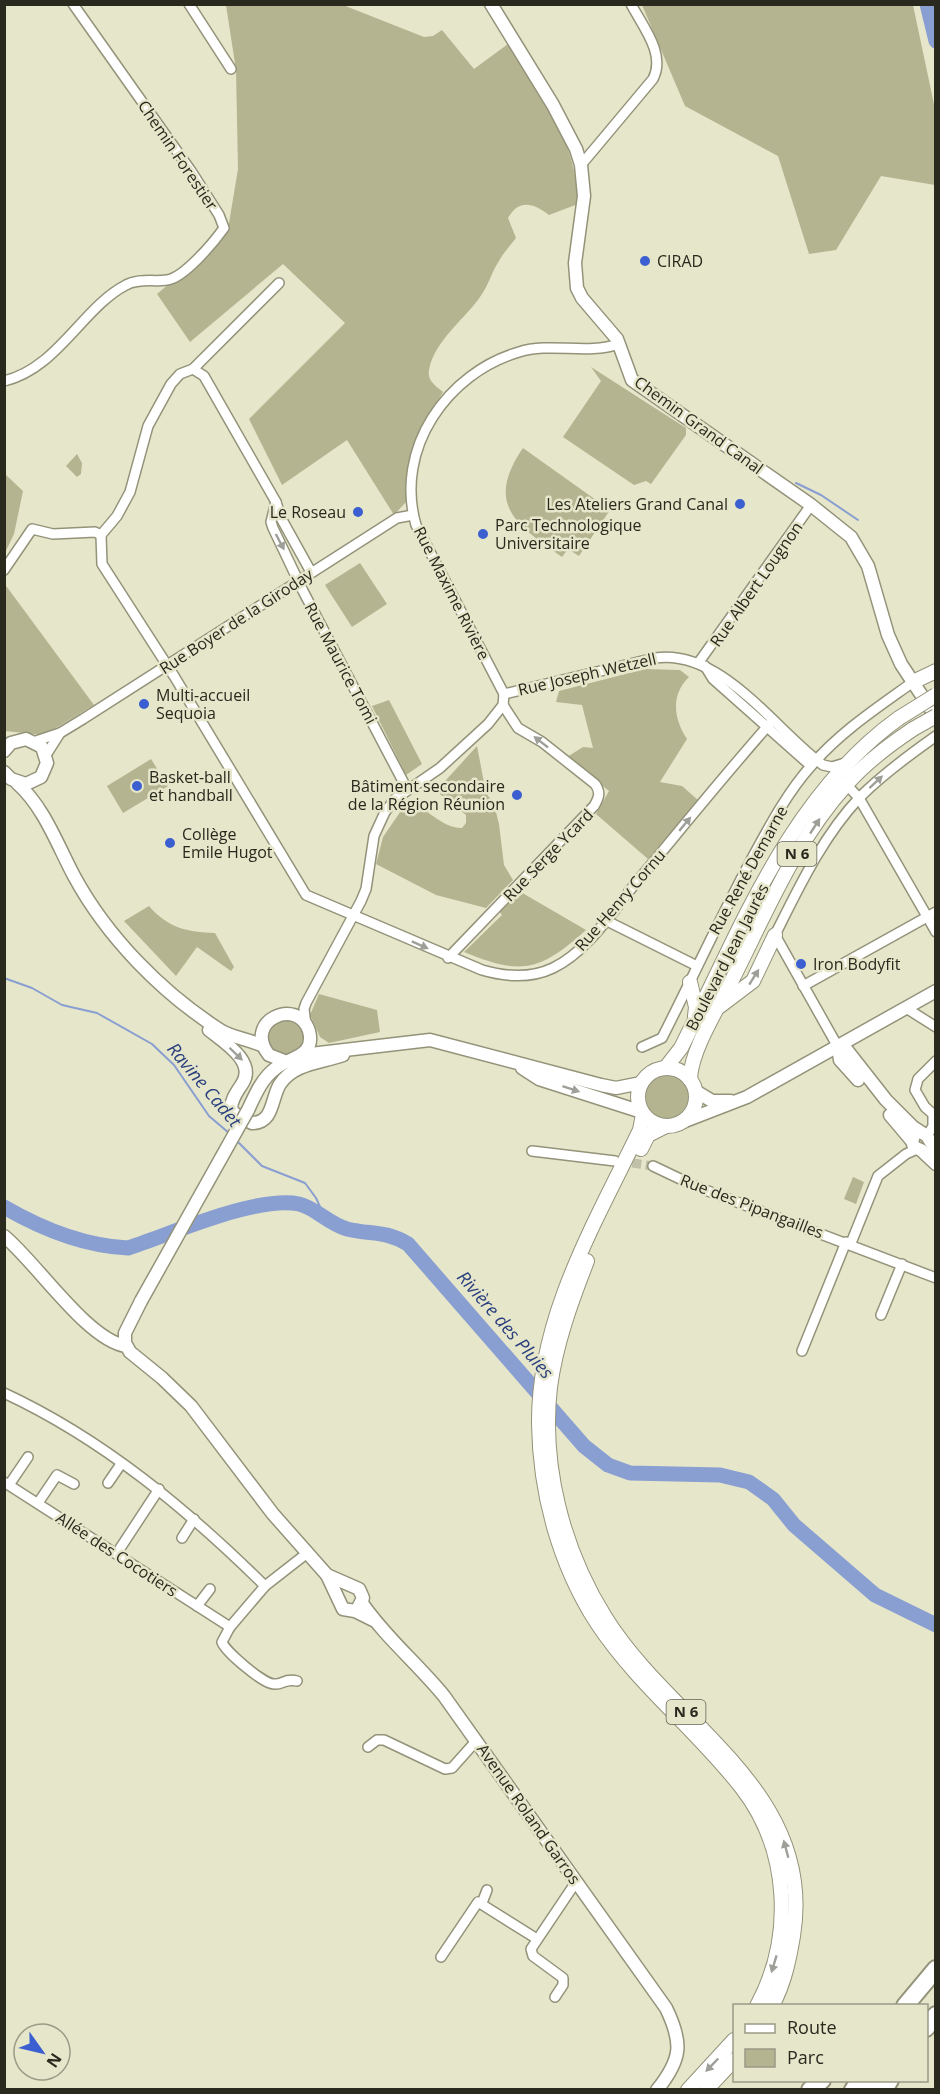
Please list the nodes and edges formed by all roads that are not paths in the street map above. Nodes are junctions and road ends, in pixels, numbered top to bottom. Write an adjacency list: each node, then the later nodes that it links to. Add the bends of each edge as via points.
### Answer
1 (73, 4): 10 (street, Chemin Forestier, via 191,171 224,228 177,276 126,285 37,366)
2 (189, 4): 5 (street)
3 (491, 4): 6 (main road, Chemin Grand Canal, via 553,105)
4 (631, 4): 6 (street, via 654,47 657,71)
5 (231, 69)
6 (581, 165): 8 (main road, Chemin Grand Canal, via 584,196 575,263 577,288)
7 (279, 283): 9 (street)
8 (619, 344): 12 (main road, Chemin Grand Canal, via 628,373 638,385); 13 (street, Rue Maxime Rivière, via 601,349 520,351 468,376 440,404 420,442 413,479)
9 (193, 369): 11 (street, via 204,376); 14 (street, via 180,374 156,410 142,443 130,492)
10 (4, 381)
11 (276, 502): 17 (street); 18 (street, Rue Maurice Tomi, one-way to 18, via 271,522)
12 (812, 505): 19 (street, Rue Albert Lougnon); 22 (main road, Chemin Grand Canal, via 842,528 861,551 888,635)
13 (413, 515): 17 (street, Rue Boyer de la Giroday, via 397,518); 23 (street, Rue Maxime Rivière)
14 (101, 535): 15 (street, via 53,534 32,528); 20 (street, Rue Henry Cornu, via 102,564)
15 (8, 558): 16 (street)
16 (4, 570)
17 (311, 572): 18 (street, Rue Boyer de la Giroday)
18 (299, 580): 20 (street, Rue Boyer de la Giroday); 40 (street, Rue Maurice Tomi)
19 (702, 664): 23 (street, Rue Joseph Wetzell, via 677,657 655,658); 27 (street, via 713,679)
20 (168, 666): 28 (street, Rue Boyer de la Giroday); 44 (street, Rue Henry Cornu, via 306,895)
21 (936, 671): 22 (main road)
22 (913, 682): 26 (main road, Chemin Grand Canal); 35 (street, Rue René Demarne, via 857,723)
23 (504, 693): 25 (street)
24 (936, 695): 36 (main road, Boulevard Jean Jaurès / N 6, bridge, via 899,718)
25 (503, 705): 40 (street, via 440,768); 48 (street, Rue Serge Ycard, one-way to 25, via 599,798 599,789 542,742 518,728)
26 (936, 716): 39 (main road, Boulevard Jean Jaurès / N 6, bridge, via 913,729)
27 (770, 723): 35 (street); 45 (street, Rue Henry Cornu, one-way to 27)
28 (60, 733): 32 (street, Rue Boyer de la Giroday); 34 (street, Rue Boyer de la Giroday)
29 (4, 734): 31 (main road)
30 (936, 736): 41 (street, one-way to 30)
31 (17, 740): 32 (main road); 33 (main road)
32 (36, 741): 34 (main road)
33 (4, 751)
34 (46, 755): 37 (main road)
35 (813, 763): 36 (street, via 832,767); 49 (street, Rue René Demarne, via 772,821)
36 (845, 763): 57 (main road, Boulevard Jean Jaurès / N 6, via 817,796 774,863)
37 (41, 777): 38 (main road, via 34,782); 42 (main road)
38 (9, 778): 42 (main road, via 29,794)
39 (846, 784): 41 (street); 54 (main road, Boulevard Jean Jaurès / N 6, one-way to 39, via 793,860)
40 (406, 789): 44 (street, via 394,799 377,825 366,889)
41 (859, 798): 43 (street); 47 (street, via 812,864)
42 (40, 810): 53 (main road, via 101,920 139,963)
43 (931, 914): 46 (street); 51 (street)
44 (354, 916): 48 (street, Rue Henry Cornu, one-way to 48); 56 (street)
45 (605, 920): 48 (street, Rue Henry Cornu, via 570,957 553,968 527,976 503,976); 49 (street)
46 (936, 932)
47 (775, 935): 51 (street); 54 (main road, one-way to 47, via 753,981)
48 (448, 958)
49 (697, 966): 50 (street, Rue René Demarne)
50 (690, 982): 57 (main road, via 696,1007); 62 (street, Rue René Demarne, via 662,1038)
51 (803, 986): 63 (street)
52 (936, 991): 55 (main road)
53 (180, 998): 61 (main road, via 221,1031); 65 (main road, one-way to 65, via 188,1011 243,1060 247,1074 232,1098 231,1109 248,1122 264,1120 279,1086 300,1067 336,1058)
54 (718, 1008): 72 (main road, Boulevard Jean Jaurès / N 6, via 695,1056)
55 (906, 1008): 58 (street); 63 (main road)
56 (298, 1012): 59 (main road); 60 (main road, via 270,1019)
57 (694, 1022): 71 (main road, Boulevard Jean Jaurès / N 6)
58 (936, 1027)
59 (308, 1030): 66 (main road, via 324,1047); 67 (main road)
60 (262, 1032): 61 (main road); 64 (main road)
61 (248, 1039): 64 (main road)
62 (642, 1047)
63 (838, 1047): 76 (main road); 80 (main road, via 846,1049)
64 (264, 1048): 69 (main road, via 274,1059); 74 (main road)
65 (353, 1049): 66 (main road); 70 (main road, via 430,1040 459,1045)
66 (338, 1050): 67 (main road)
67 (302, 1055): 69 (main road)
68 (936, 1061): 80 (street, via 918,1079 915,1090 933,1114 933,1126)
69 (287, 1062): 74 (main road, via 276,1067)
70 (518, 1065): 73 (main road, via 616,1088); 77 (main road, one-way to 77, via 539,1079)
71 (667, 1066): 72 (main road); 73 (main road, N 6, via 650,1073)
72 (690, 1079): 75 (main road)
73 (641, 1083): 77 (main road, N 6, via 638,1095)
74 (261, 1085): 91 (main road, bridge)
75 (697, 1092): 76 (main road, via 712,1101); 78 (main road, via 692,1113)
76 (738, 1101): 78 (main road)
77 (642, 1113): 79 (main road); 87 (main road, N 6, via 640,1130)
78 (685, 1121): 79 (main road, N 6)
79 (664, 1127): 87 (main road, N 6, via 648,1135)
80 (920, 1144): 83 (main road); 86 (street, via 878,1176)
81 (532, 1151): 82 (street)
82 (615, 1161)
83 (936, 1164)
84 (653, 1166): 86 (street, Rue des Pipangailles, via 695,1186)
85 (4, 1236): 92 (main road, Avenue Roland Garros)
86 (848, 1243): 88 (street, Rue des Pipangailles); 94 (street)
87 (583, 1258): 104 (main road, N 6, via 550,1387 551,1460)
88 (902, 1264): 89 (street, Rue des Pipangailles); 90 (street)
89 (936, 1278)
90 (881, 1315)
91 (127, 1328): 92 (main road, via 116,1334); 93 (main road)
92 (99, 1331): 93 (main road, Avenue Roland Garros, via 114,1343)
93 (126, 1346): 107 (main road, Avenue Roland Garros, via 191,1406)
94 (802, 1351)
95 (4, 1394): 97 (street, via 72,1430)
96 (28, 1457): 99 (street, Allée des Cocotiers)
97 (121, 1464): 98 (street); 101 (street)
98 (108, 1483)
99 (7, 1484): 102 (street, Allée des Cocotiers)
100 (74, 1484): 102 (street, Allée des Cocotiers, via 57,1475)
101 (159, 1489): 103 (street); 106 (street)
102 (38, 1503): 106 (street, Allée des Cocotiers)
103 (194, 1519): 105 (street); 109 (street)
104 (558, 1523): 122 (main road, N 6, via 570,1571 597,1622 635,1674 729,1773 760,1816); 122 (main road, N 6, one-way to 104, via 794,1880 770,1809 750,1780 643,1668 605,1617)
105 (182, 1538)
106 (117, 1553): 113 (street, Allée des Cocotiers)
107 (306, 1554): 108 (main road, Avenue Roland Garros); 109 (street)
108 (327, 1575): 110 (main road, Avenue Roland Garros); 112 (main road, Avenue Roland Garros)
109 (265, 1586): 115 (street)
110 (348, 1586): 112 (main road, via 339,1592); 114 (main road, Avenue Roland Garros, via 359,1589)
111 (210, 1589): 113 (street)
112 (338, 1598): 114 (main road, Avenue Roland Garros, via 343,1609)
113 (197, 1606): 115 (street, Allée des Cocotiers)
114 (359, 1607): 117 (main road, Avenue Roland Garros, via 423,1670)
115 (230, 1627): 116 (street, via 222,1641 228,1652 268,1683)
116 (297, 1681)
117 (477, 1740): 118 (street, via 452,1768 445,1769 384,1740); 119 (main road, Avenue Roland Garros)
118 (368, 1747)
119 (576, 1882): 124 (street); 135 (main road, Avenue Roland Garros, via 671,2018 678,2040 677,2057)
120 (487, 1890): 121 (street)
121 (482, 1903): 124 (street); 125 (street, via 475,1905)
122 (789, 1906): 123 (main road, N 6)
123 (788, 1923): 129 (main road, N 6, one-way to 129); 130 (main road, N 6, via 788,1962)
124 (537, 1939): 128 (street, via 531,1953 563,1978)
125 (441, 1957)
126 (936, 1969): 131 (highway)
127 (936, 1983): 132 (highway)
128 (555, 1997)
129 (758, 2004)
130 (773, 2004)
131 (907, 2004)
132 (920, 2004)
133 (733, 2042): 136 (main road, one-way to 136)
134 (733, 2062): 137 (main road)
135 (657, 2090)
136 (688, 2090)
137 (706, 2090)

